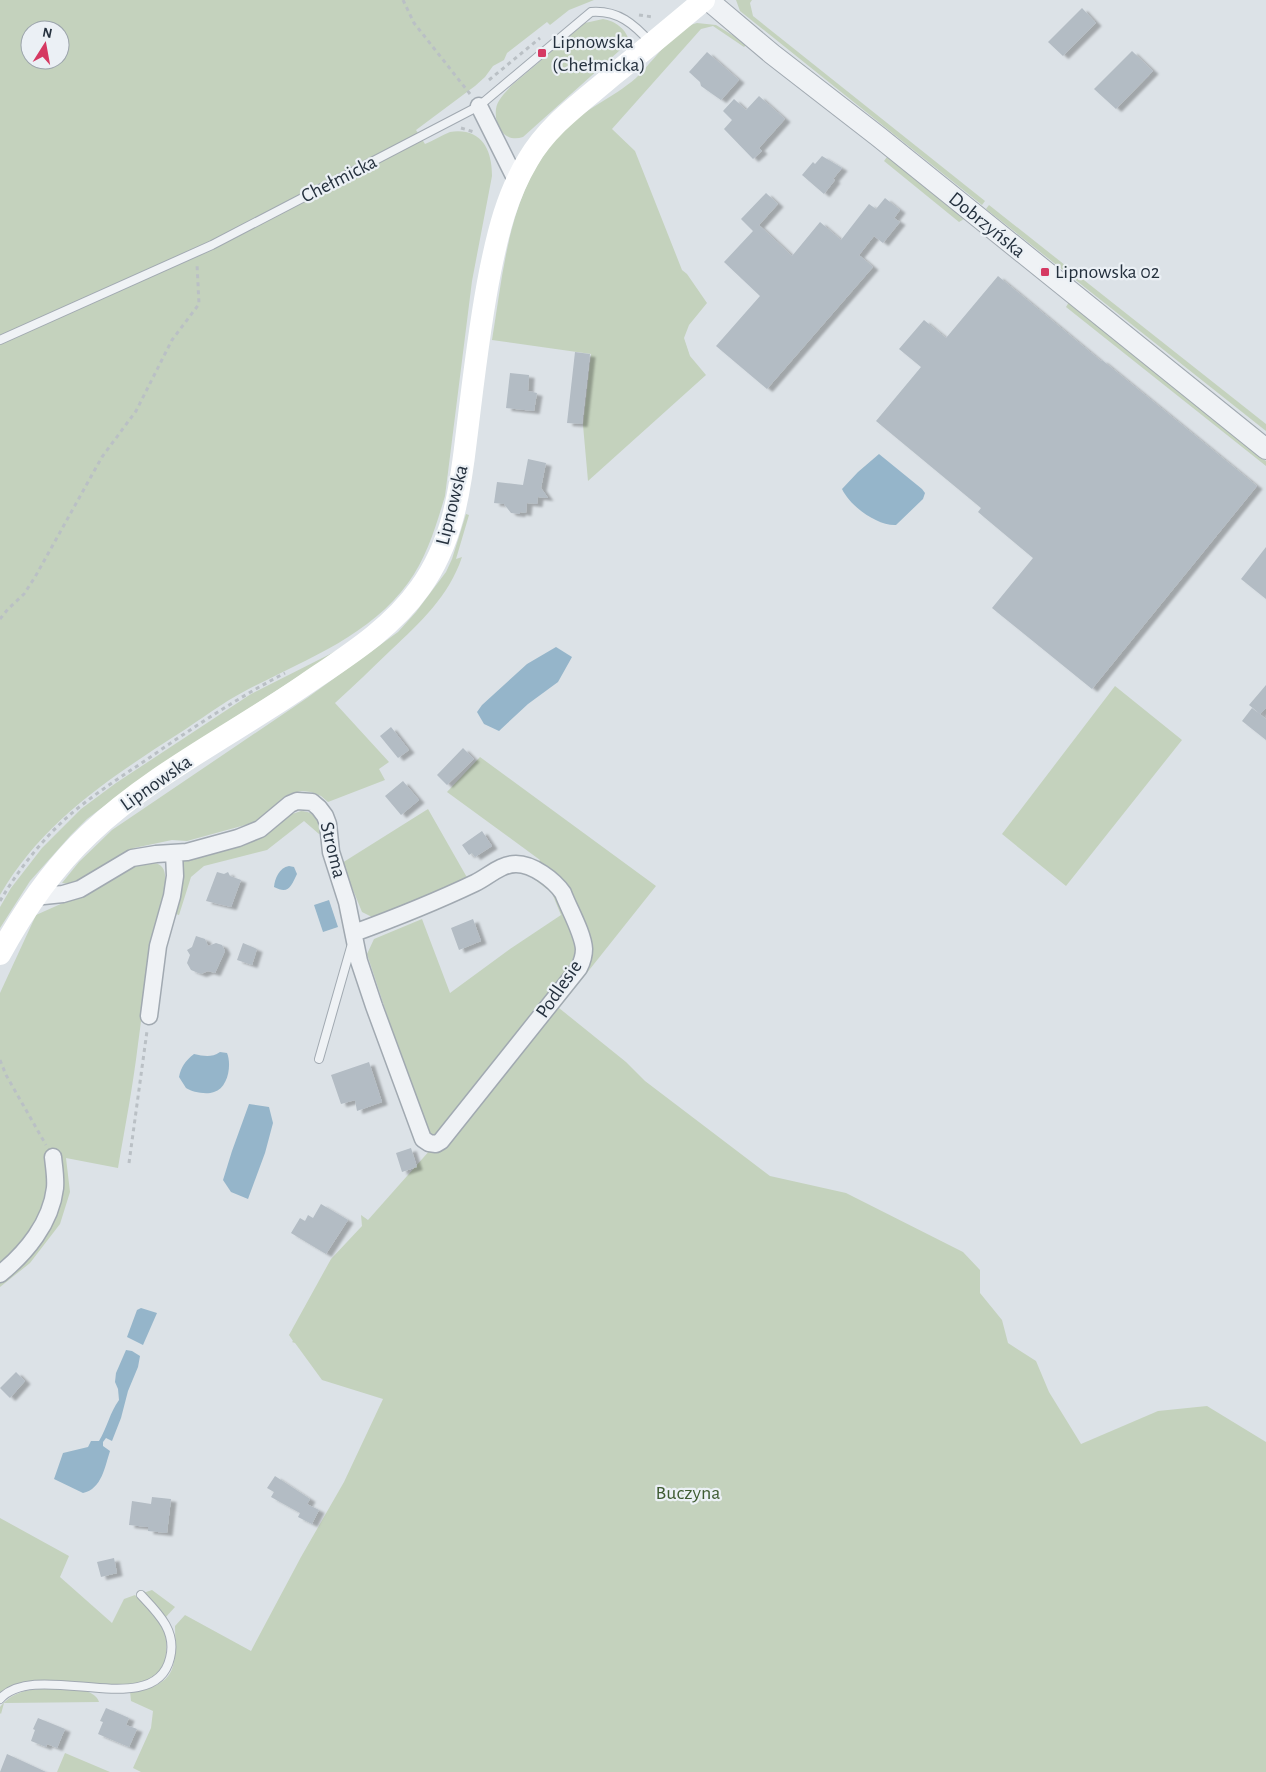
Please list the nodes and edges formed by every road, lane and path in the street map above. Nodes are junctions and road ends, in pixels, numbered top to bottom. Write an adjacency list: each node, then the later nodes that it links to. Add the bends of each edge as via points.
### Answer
1 (403, 0): 5 (path, via 414,23)
2 (704, 0): 4 (main road, Lipnowska)
3 (708, 0): 9 (street, Dobrzyńska)
4 (652, 44): 5 (lane, Chełmicka, via 639,30 616,15 604,11 591,12); 6 (main road, Lipnowska, via 557,123 535,148)
5 (479, 106): 6 (street); 7 (lane, Chełmicka)
6 (516, 180): 13 (main road, Lipnowska, via 499,229 486,294 455,510 446,542 431,573 403,609 366,643 169,773 105,820 74,849)
7 (196, 251): 8 (lane, Chełmicka); 10 (path, via 199,304 172,340 136,411 102,457 24,594)
8 (0, 340)
9 (1266, 449)
10 (0, 619)
11 (292, 670): 14 (path, via 222,709 77,809 37,850)
12 (174, 852): 13 (street, Stroma, via 132,858 80,889); 15 (street, Stroma, via 187,852 238,838 260,829 290,804 312,802 328,824 330,852); 17 (street, via 175,876 158,946)
13 (34, 897): 16 (main road, Lipnowska)
14 (0, 901)
15 (354, 933): 19 (lane); 20 (street, Stroma, via 372,1000); 20 (street, Podlesie, via 471,885 508,864 517,864 527,866 559,886 581,938 584,948 579,968 441,1141 429,1143 423,1139)
16 (0, 954)
17 (150, 1016): 22 (path)
18 (0, 1060): 21 (path)
19 (319, 1060)
20 (420, 1130)
21 (53, 1157): 23 (street, via 55,1187 51,1208 25,1250)
22 (129, 1163)
23 (0, 1274)
24 (141, 1595): 25 (lane, via 169,1630 171,1656 161,1676 146,1685 110,1688 36,1685 15,1690)
25 (0, 1699)

